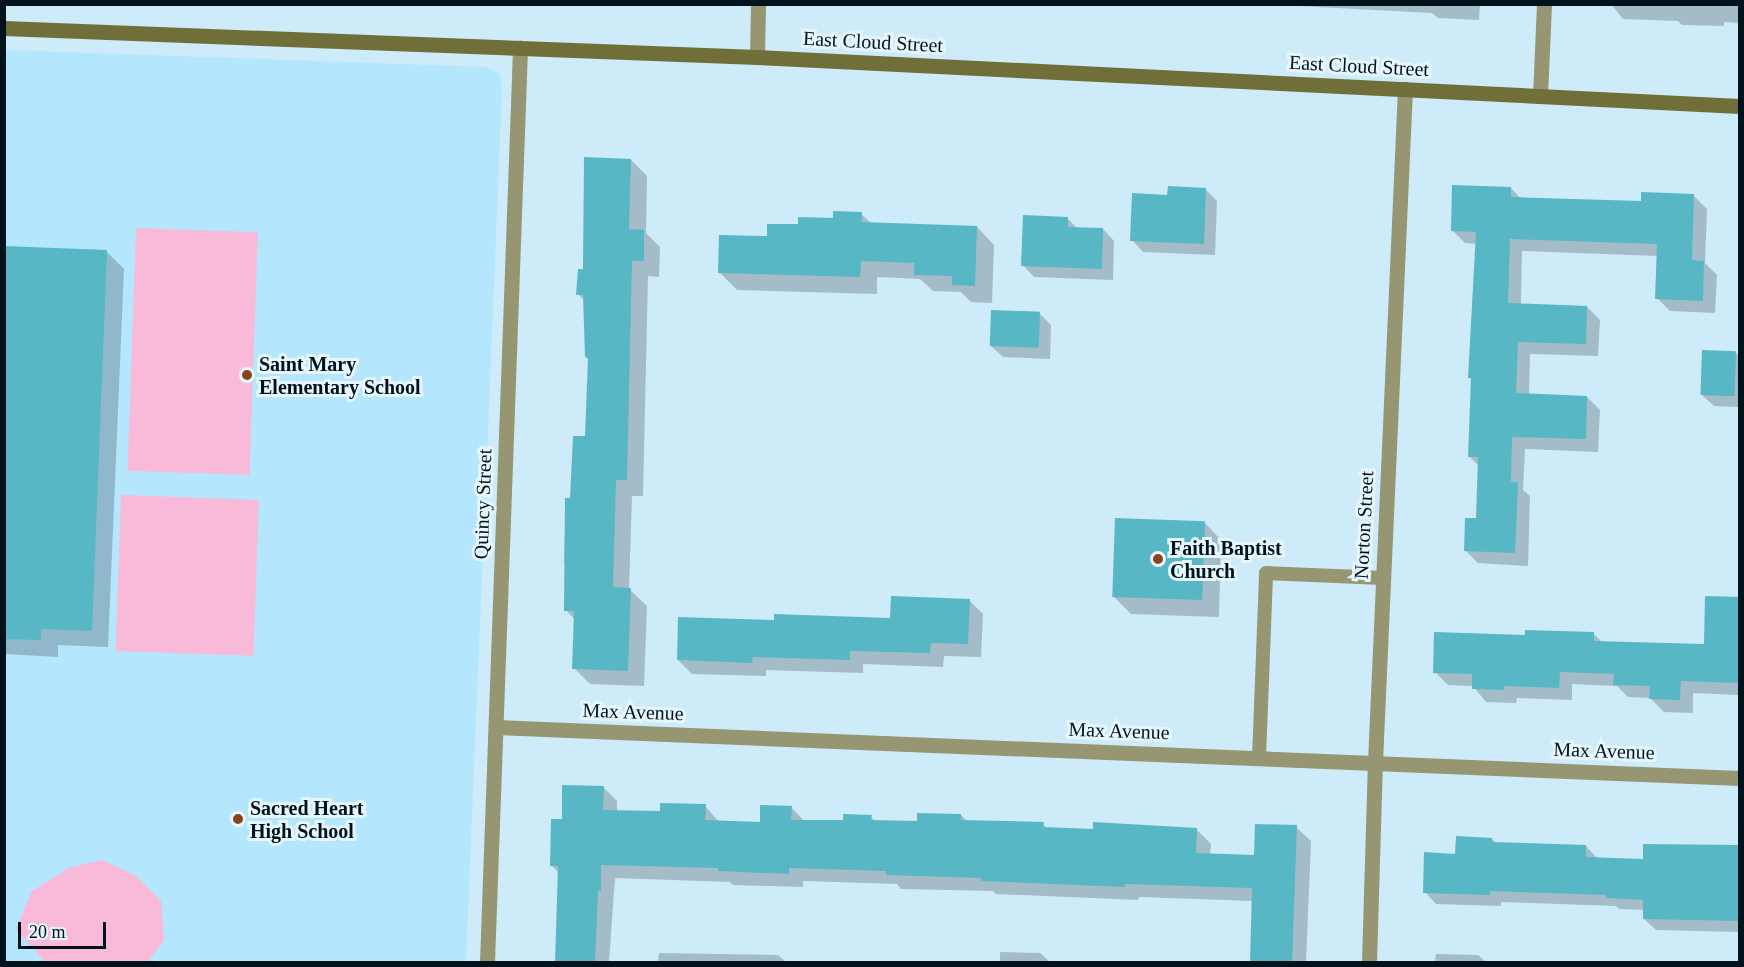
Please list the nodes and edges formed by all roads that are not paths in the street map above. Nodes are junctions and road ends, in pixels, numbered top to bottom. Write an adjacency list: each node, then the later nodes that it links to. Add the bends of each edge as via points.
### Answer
1 (758, 4): 5 (street)
2 (1544, 4): 7 (street)
3 (4, 28): 4 (main road, East Cloud Street)
4 (520, 48): 5 (main road, East Cloud Street); 10 (street, Quincy Street)
5 (757, 57): 6 (main road, East Cloud Street)
6 (1406, 89): 7 (main road, East Cloud Street); 9 (street, Norton Street)
7 (1540, 96): 8 (main road, East Cloud Street)
8 (1740, 106)
9 (1383, 578): 11 (lane, via 1266,573); 12 (street, Norton Street)
10 (496, 727): 11 (street, Max Avenue); 14 (street, Quincy Street)
11 (1259, 758): 12 (street, Max Avenue)
12 (1375, 762): 13 (street, Max Avenue); 15 (street, Norton Street)
13 (1740, 778)
14 (488, 963)
15 (1369, 963)

